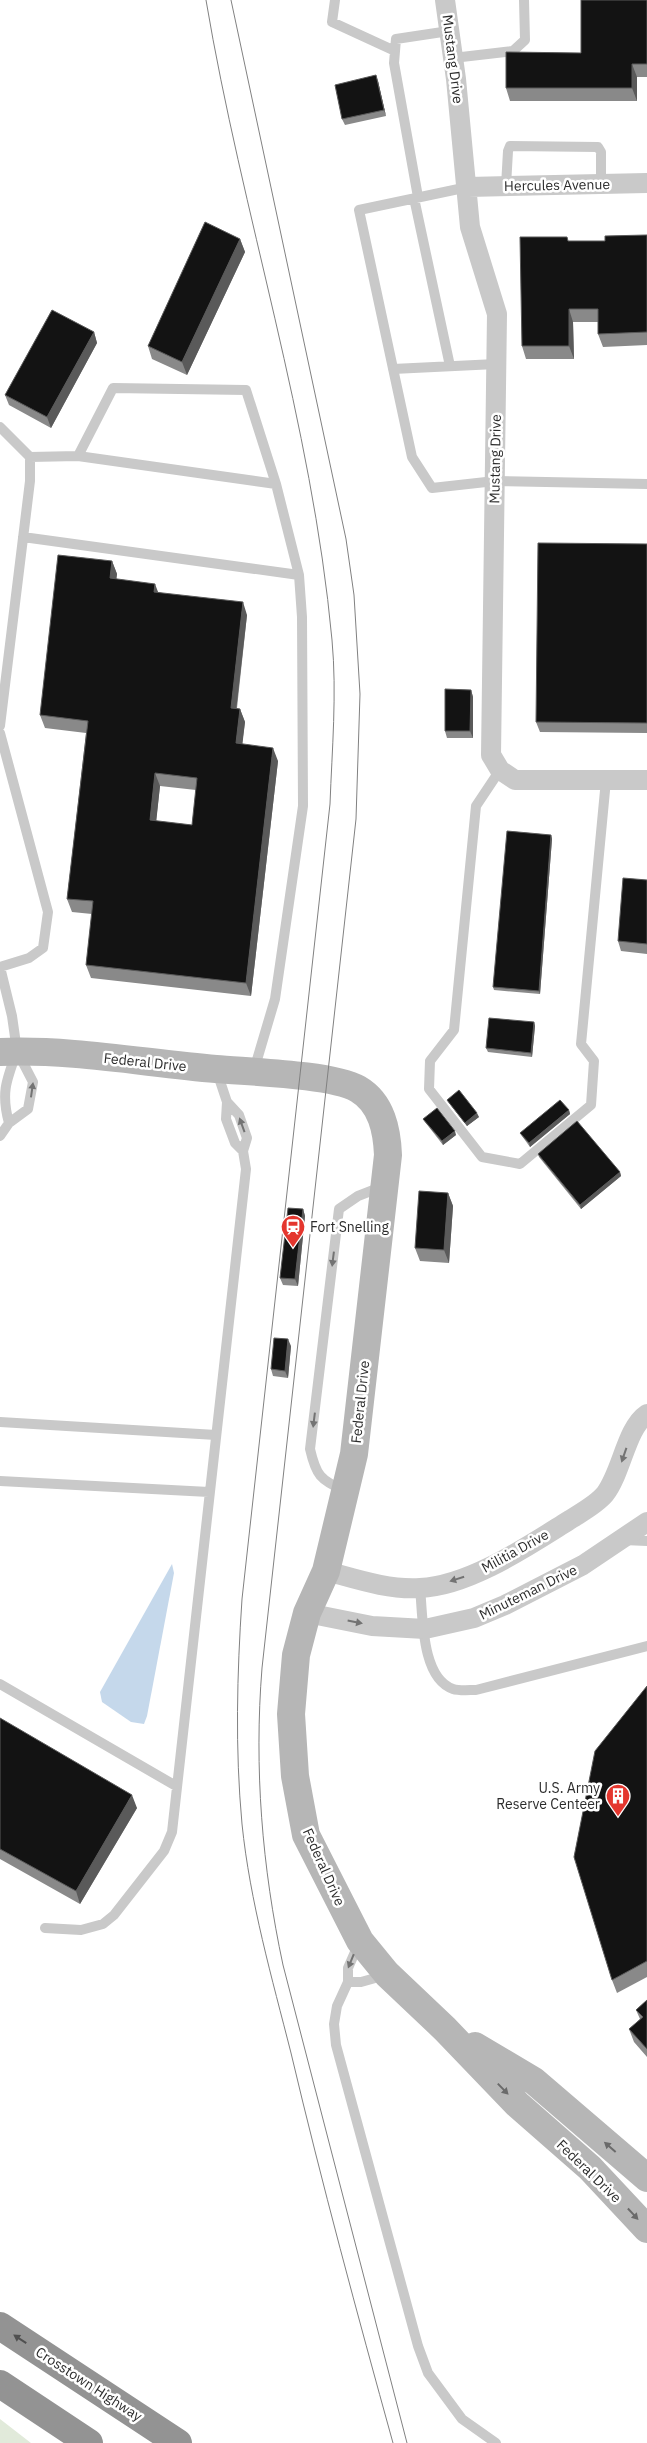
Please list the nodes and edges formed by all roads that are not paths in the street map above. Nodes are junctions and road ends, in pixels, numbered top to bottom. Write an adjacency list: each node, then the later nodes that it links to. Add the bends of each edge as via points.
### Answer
1 (335, 0): 5 (lane, via 332,22)
2 (445, 0): 4 (street, Mustang Drive)
3 (524, 0): 6 (lane, via 525,40 513,51)
4 (450, 31): 5 (lane, via 396,39); 6 (street, Mustang Drive)
5 (395, 50): 11 (lane, via 394,63)
6 (453, 58): 10 (street, Mustang Drive)
7 (647, 183): 8 (street, Hercules Avenue)
8 (601, 184): 9 (street, Hercules Avenue); 9 (lane, via 601,152 598,147 510,146)
9 (506, 186): 10 (street, Hercules Avenue)
10 (468, 187): 11 (lane); 12 (street, Mustang Drive, via 470,227 497,314)
11 (416, 198): 13 (lane); 14 (lane, via 359,210)
12 (496, 364): 13 (lane); 18 (street, Mustang Drive)
13 (450, 366): 14 (lane)
14 (393, 369): 18 (lane, via 412,457 432,488)
15 (0, 428): 17 (lane)
16 (78, 456): 17 (lane); 19 (lane); 19 (lane, via 113,388 246,390)
17 (30, 457): 21 (lane)
18 (495, 481): 20 (lane); 25 (street, Mustang Drive, via 491,755)
19 (276, 484): 22 (lane)
20 (647, 484)
21 (23, 537): 22 (lane); 23 (lane)
22 (299, 575): 31 (lane, via 303,806 275,999)
23 (0, 726)
24 (0, 733): 28 (lane, via 48,912 43,948 29,958)
25 (500, 770): 26 (street, via 515,780); 26 (lane, via 476,806 454,1030 430,1061 429,1089 482,1157 520,1164 591,1105 594,1061 582,1044)
26 (606, 780): 27 (street)
27 (647, 780)
28 (0, 967): 29 (lane, via 12,1016)
29 (8, 1051): 30 (street, Federal Drive); 32 (lane, via 4,1104); 32 (lane, one-way to 29, via 28,1109 34,1082)
30 (216, 1069): 31 (street, Federal Drive); 37 (lane, via 227,1102 239,1115 247,1138 243,1151 246,1169)
31 (254, 1072): 34 (street, Federal Drive, via 342,1083 359,1090 376,1106 387,1134)
32 (9, 1123): 33 (lane)
33 (0, 1136)
34 (384, 1186): 39 (street, Federal Drive, via 354,1454); 39 (lane, one-way to 39, via 358,1196 339,1209 336,1228 310,1449 314,1466 326,1482)
35 (647, 1414): 45 (street, Militia Drive, one-way to 45, via 631,1435 616,1477 604,1495 585,1510 472,1574)
36 (0, 1422): 37 (lane)
37 (216, 1435): 40 (lane)
38 (0, 1481): 40 (lane)
39 (346, 1491): 44 (street, Federal Drive)
40 (209, 1492): 50 (lane)
41 (647, 1522): 42 (street, Minuteman Drive)
42 (620, 1540): 43 (lane); 47 (street, Minuteman Drive, via 584,1565 505,1606 474,1618)
43 (647, 1541)
44 (326, 1571): 45 (street, Militia Drive, via 376,1584); 46 (street, Federal Drive)
45 (420, 1588): 47 (lane)
46 (307, 1613): 47 (street, Minuteman Drive, one-way to 47, via 372,1626); 52 (street, Federal Drive, via 296,1655 291,1714 295,1776 306,1835)
47 (424, 1629): 48 (lane, via 433,1671 442,1683 453,1689 476,1690)
48 (647, 1646)
49 (0, 1684): 50 (lane)
50 (176, 1786): 51 (lane, via 172,1832 164,1851 114,1914 103,1924 81,1930)
51 (45, 1928)
52 (360, 1941): 53 (street, Federal Drive); 54 (lane, one-way to 54, via 348,1968)
53 (387, 1974): 54 (lane, via 361,1982); 55 (street, Federal Drive)
54 (348, 1982): 64 (lane, via 337,2006 334,2024 336,2045 418,2346 428,2372 462,2418)
55 (445, 2029): 56 (street, Federal Drive, one-way to 55, via 534,2081); 57 (street, Federal Drive, one-way to 57, via 518,2104 590,2168)
56 (647, 2178)
57 (647, 2229)
58 (0, 2326): 63 (highway, Crosstown Highway, one-way to 58)
59 (0, 2384): 62 (highway)
60 (0, 2394): 61 (highway)
61 (61, 2443)
62 (88, 2443)
63 (178, 2443)
64 (496, 2443)

